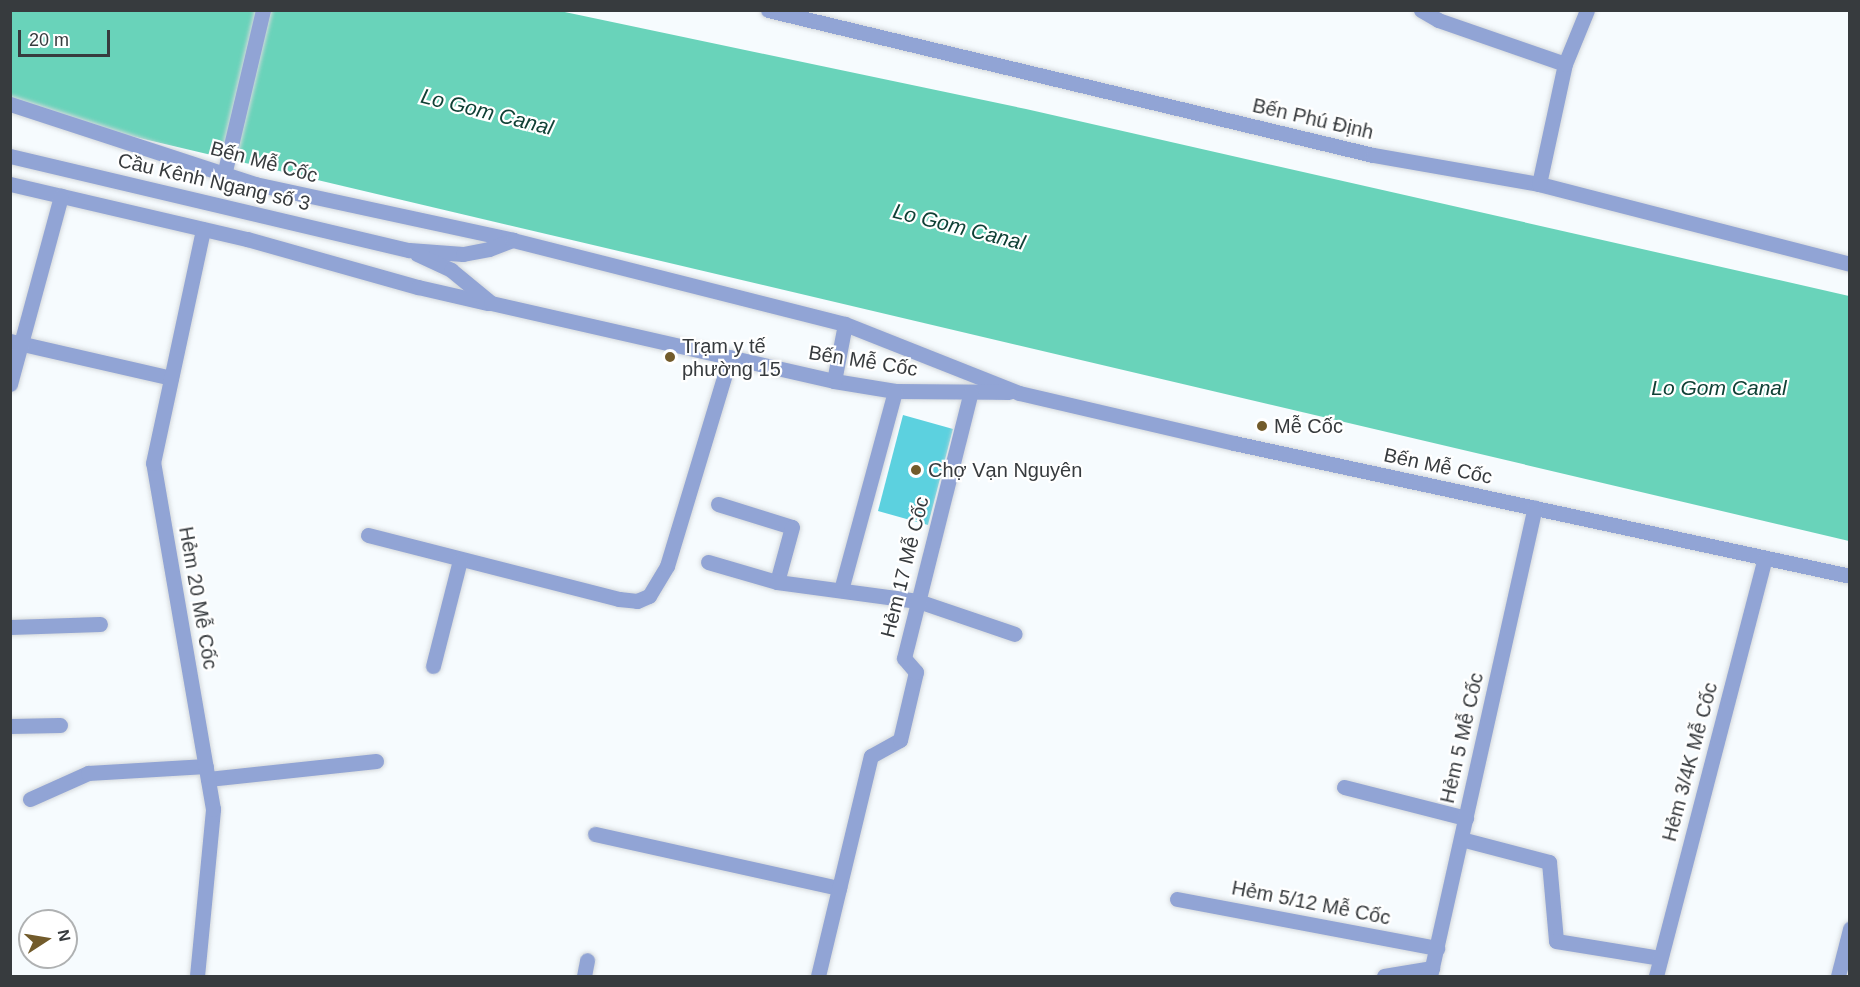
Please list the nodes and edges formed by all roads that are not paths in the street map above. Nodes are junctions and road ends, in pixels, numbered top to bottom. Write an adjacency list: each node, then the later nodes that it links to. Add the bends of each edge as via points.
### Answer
1 (263, 10): 8 (street)
2 (768, 10): 10 (street, Bến Phú Định, via 1374,155)
3 (1421, 10): 5 (street, via 1438,20)
4 (1587, 10): 5 (street)
5 (1565, 64): 10 (street)
6 (10, 104): 8 (street, Bến Mễ Cốc)
7 (10, 156): 14 (street, Cầu Kênh Ngang số 3)
8 (225, 170): 13 (street, Bến Mễ Cốc, via 284,191)
9 (10, 184): 11 (street, Bến Mễ Cốc)
10 (1539, 184): 15 (street, Bến Phú Định)
11 (61, 196): 12 (street, Bến Mễ Cốc); 18 (street)
12 (202, 229): 16 (street, Bến Mễ Cốc); 20 (street, Hẻm 20 Mễ Cốc)
13 (513, 240): 14 (street, via 463,254); 17 (street, Bến Mễ Cốc)
14 (409, 250): 16 (street, Bến Mễ Cốc, via 451,270)
15 (1850, 264)
16 (491, 303): 19 (street, Bến Mễ Cốc)
17 (845, 324): 21 (street); 25 (street, Bến Mễ Cốc)
18 (16, 343): 20 (street); 22 (street)
19 (730, 357): 21 (street, Bến Mễ Cốc); 30 (street, via 667,566 650,596 637,601 619,599)
20 (171, 378): 43 (street, Hẻm 20 Mễ Cốc, via 153,463)
21 (834, 381): 23 (street, Bến Mễ Cốc)
22 (10, 384)
23 (895, 391): 24 (street, Bến Mễ Cốc); 34 (street)
24 (970, 392): 25 (street, Bến Mễ Cốc); 35 (street, Hẻm 17 Mễ Cốc)
25 (1019, 393): 27 (street, Bến Mễ Cốc)
26 (718, 504): 33 (street, via 792,527)
27 (1535, 508): 29 (street, Bến Mễ Cốc); 46 (street, Hẻm 5 Mễ Cốc)
28 (368, 535): 30 (street)
29 (1765, 558): 32 (street, Bến Mễ Cốc); 53 (street, Hẻm 3/4K Mễ Cốc)
30 (460, 560): 39 (street)
31 (708, 562): 33 (street)
32 (1850, 576)
33 (777, 582): 34 (street)
34 (841, 590): 35 (street)
35 (918, 601): 38 (street); 49 (street, Hẻm 17 Mễ Cốc, via 904,658 916,672 900,740 871,756)
36 (100, 624): 37 (street)
37 (10, 627)
38 (1015, 634)
39 (433, 666)
40 (60, 725): 41 (street)
41 (10, 726)
42 (376, 761): 43 (street)
43 (207, 772): 45 (street, via 88,773); 56 (street, Hẻm 20 Mễ Cốc, via 213,809)
44 (1344, 787): 46 (street)
45 (30, 799)
46 (1466, 818): 48 (street, Hẻm 5 Mễ Cốc)
47 (595, 834): 49 (street)
48 (1461, 839): 52 (street, Hẻm 5 Mễ Cốc); 53 (street, via 1549,862 1556,941)
49 (839, 888): 58 (street, Hẻm 17 Mễ Cốc)
50 (1177, 899): 52 (street, Hẻm 5/12 Mễ Cốc)
51 (1850, 929): 61 (street)
52 (1437, 948): 55 (street, Hẻm 5 Mễ Cốc)
53 (1660, 958): 60 (street, Hẻm 3/4K Mễ Cốc)
54 (587, 960): 57 (street)
55 (1431, 972): 59 (street)
56 (197, 976)
57 (584, 976)
58 (818, 976)
59 (1384, 976)
60 (1656, 976)
61 (1838, 976)

